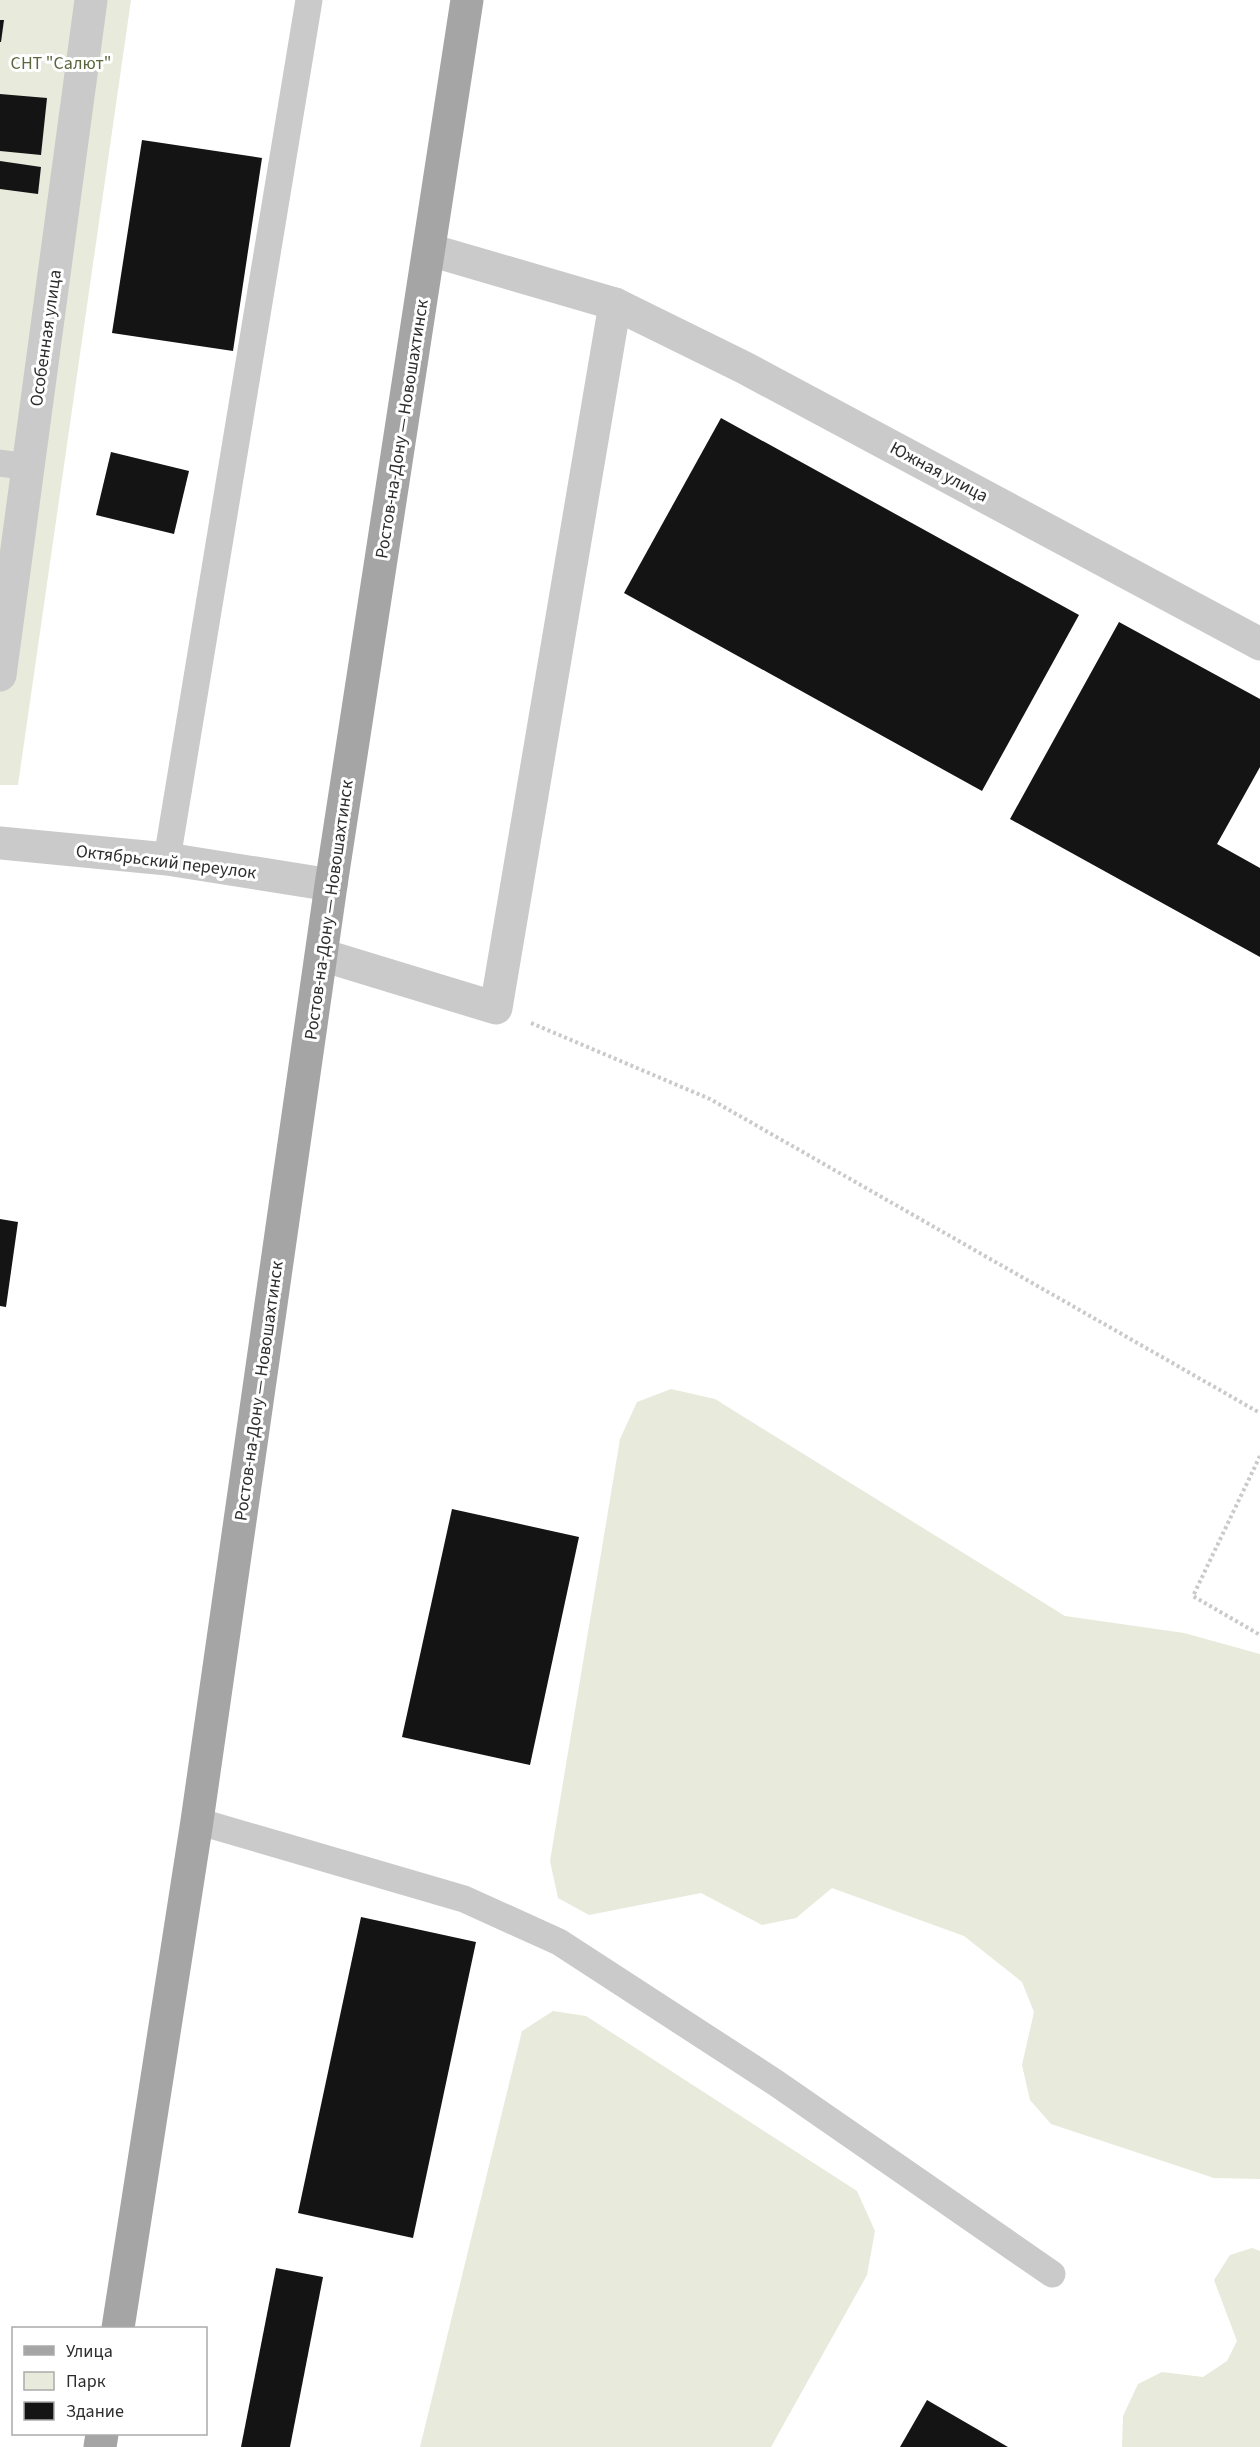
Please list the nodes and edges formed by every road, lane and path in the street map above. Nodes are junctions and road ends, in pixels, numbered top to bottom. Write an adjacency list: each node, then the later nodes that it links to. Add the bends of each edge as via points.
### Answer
1 (91, 0): 6 (street, Особенная улица)
2 (309, 0): 10 (lane)
3 (467, 0): 4 (main road, Ростов-на-Дону — Новошахтинск)
4 (429, 250): 5 (street, Южная улица); 11 (main road, Ростов-на-Дону — Новошахтинск)
5 (615, 304): 7 (street, Южная улица, via 745,368); 13 (street)
6 (14, 465): 8 (street, Особенная улица)
7 (1260, 644)
8 (0, 675)
9 (0, 843): 10 (street, Октябрьский переулок)
10 (167, 859): 11 (street, Октябрьский переулок)
11 (331, 885): 12 (main road, Ростов-на-Дону — Новошахтинск)
12 (322, 955): 13 (street); 17 (main road, Ростов-на-Дону — Новошахтинск)
13 (496, 1008): 14 (path, via 710,1099)
14 (1260, 1413)
15 (1260, 1456): 16 (path, via 1193,1596)
16 (1260, 1635)
17 (197, 1821): 18 (lane, via 464,1899 559,1942 776,2083); 19 (main road, Ростов-на-Дону — Новошахтинск)
18 (1052, 2274)
19 (118, 2327)

